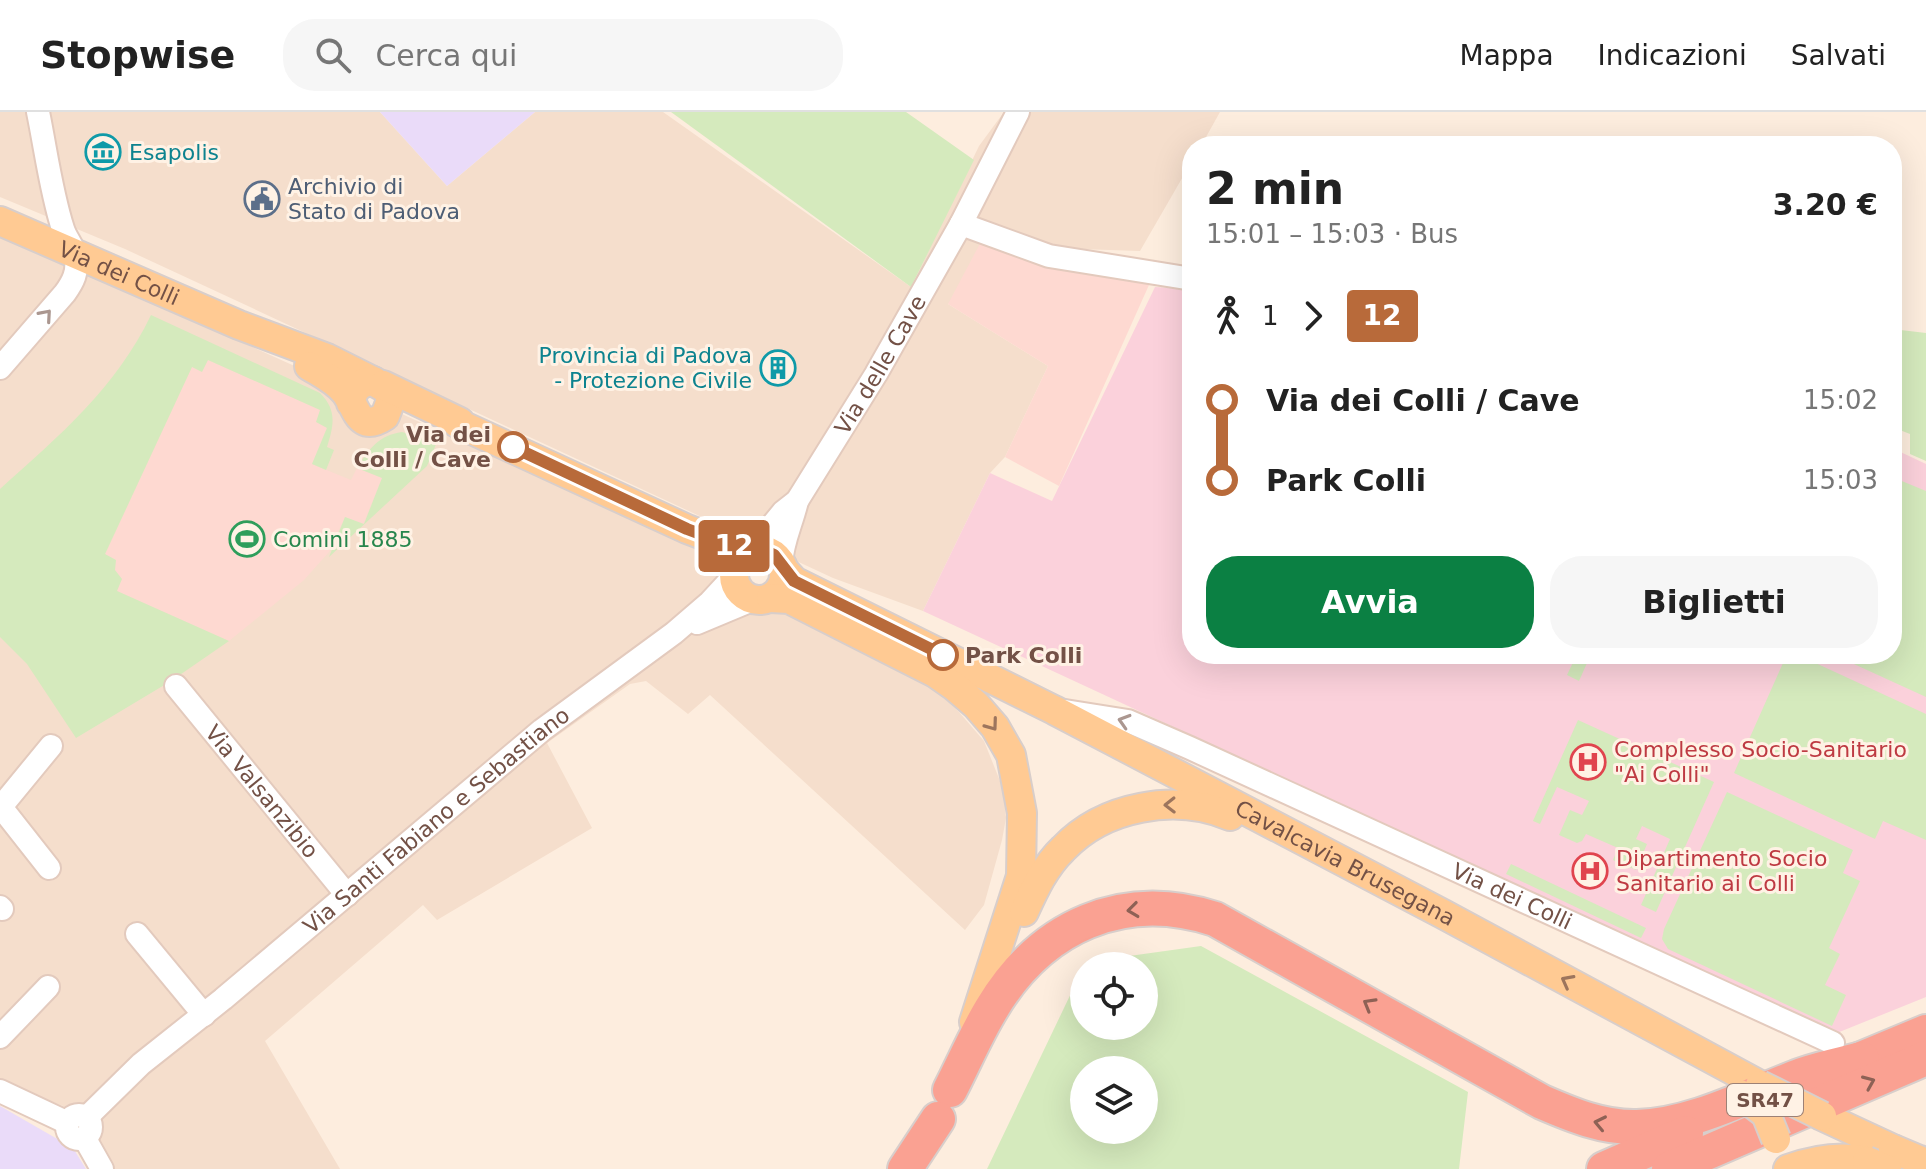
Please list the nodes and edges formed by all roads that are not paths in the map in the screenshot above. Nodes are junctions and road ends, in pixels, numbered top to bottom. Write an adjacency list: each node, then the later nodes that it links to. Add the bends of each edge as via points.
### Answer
1 (38, 112): 5 (street, via 64,232)
2 (1018, 112): 4 (street, Via delle Cave)
3 (0, 221): 5 (main road, Via dei Colli)
4 (961, 224): 6 (street, via 1049,256); 13 (street, Via delle Cave)
5 (76, 254): 7 (main road, Via dei Colli); 8 (street, one-way to 5, via 74,281)
6 (1182, 277)
7 (239, 325): 9 (main road, Via dei Colli); 10 (main road, Via dei Colli, via 332,379)
8 (0, 368)
9 (378, 383): 10 (main road, via 359,385); 11 (main road, via 391,400); 12 (main road, Via dei Colli)
10 (351, 403): 11 (main road, Via dei Colli, via 363,419)
11 (385, 416): 12 (main road, Via dei Colli)
12 (460, 422): 14 (main road, Via dei Colli, via 687,529)
13 (797, 501): 14 (street, Via delle Cave); 15 (street, Via delle Cave, via 782,549)
14 (742, 563): 15 (main road, Via dei Colli, via 763,550); 16 (main road, via 737,588); 17 (street, Via Santi Fabiano e Sebastiano, via 710,602)
15 (783, 567): 16 (main road, via 782,586); 19 (main road, Via dei Colli, via 794,581)
16 (762, 599): 17 (street, Via Santi Fabiano e Sebastiano); 28 (main road, one-way to 28, via 789,599 935,673 995,727 1011,755 1022,813 1021,876)
17 (674, 633): 26 (street, Via Santi Fabiano e Sebastiano, via 542,730)
18 (176, 686): 26 (street, Via Valsanzibio)
19 (1054, 710): 21 (street, Via dei Colli, one-way to 19, via 1128,721); 22 (main road, Cavalcavia Brusegana)
20 (51, 746): 23 (street)
21 (1190, 748): 22 (street, via 1174,754); 33 (street, Via dei Colli)
22 (1176, 775): 25 (main road, Cavalcavia Brusegana)
23 (0, 808): 24 (street)
24 (49, 868)
25 (1373, 878): 28 (main road, one-way to 28, via 1199,806 1124,811 1062,849 1037,886); 35 (main road, Cavalcavia Brusegana, one-way to 25, via 1670,1054 1636,1018)
26 (347, 895): 30 (street, Via Santi Fabiano e Sebastiano)
27 (137, 934): 30 (street)
28 (987, 985): 37 (main road)
29 (48, 987): 32 (street)
30 (204, 1015): 38 (street, Via Santi Fabiano e Sebastiano, via 141,1064)
31 (1926, 1032): 33 (highway, SR47)
32 (0, 1037)
33 (1848, 1051): 37 (highway, one-way to 37, via 1805,1074 1678,1120 1637,1127 1598,1123 1542,1102 1225,924 1193,912 1147,908 1117,911 1075,926 1027,962 992,1008); 44 (highway, SR47)
34 (1926, 1058): 45 (highway, SR47, one-way to 34)
35 (1750, 1090): 39 (main road, Cavalcavia Brusegana, bridge, via 1822,1116); 46 (main road, Cavalcavia Brusegana, bridge, via 1776,1139)
36 (0, 1091): 38 (street)
37 (944, 1104): 42 (highway); 43 (main road)
38 (79, 1126): 41 (street)
39 (1882, 1160): 40 (main road, Cavalcavia Brusegana, bridge); 47 (main road, Cavalcavia Brusegana, via 1812,1160)
40 (1926, 1163)
41 (102, 1169)
42 (905, 1169)
43 (921, 1169)
44 (1604, 1169)
45 (1669, 1169)
46 (1771, 1169)
47 (1788, 1169)

